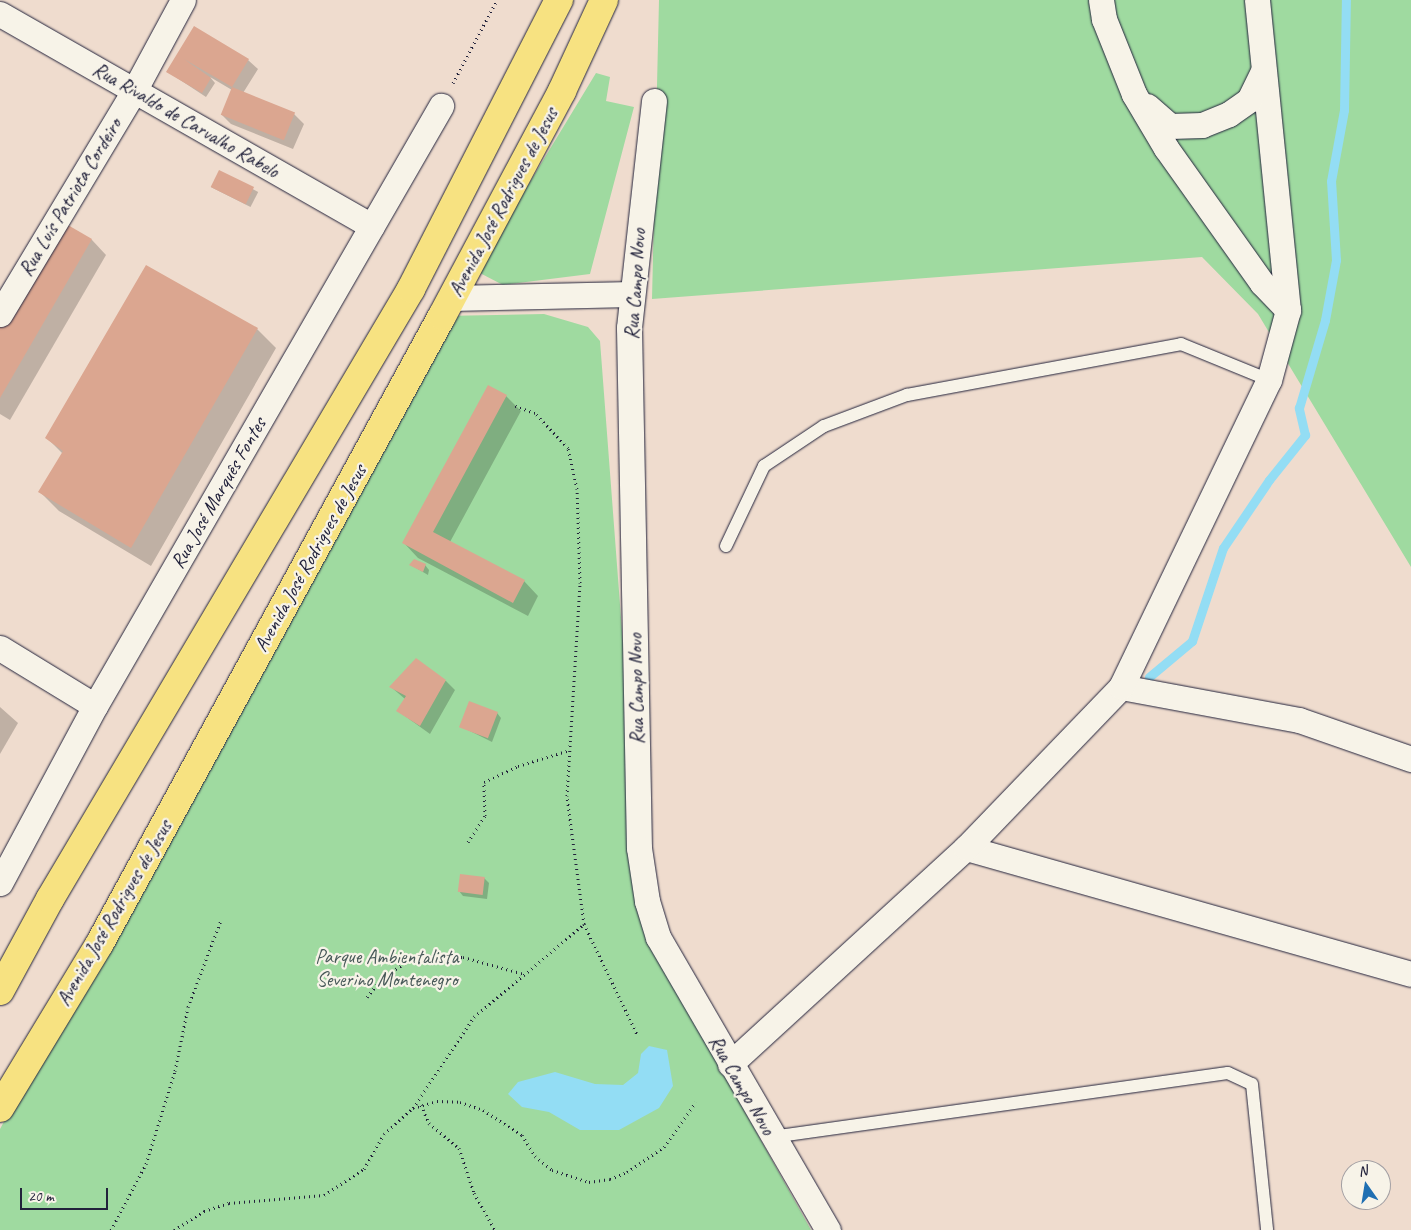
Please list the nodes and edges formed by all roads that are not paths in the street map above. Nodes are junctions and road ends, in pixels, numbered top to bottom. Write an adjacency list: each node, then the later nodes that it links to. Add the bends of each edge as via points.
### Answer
1 (183, 0): 8 (street, Rua Luís Patriota Cordeiro)
2 (559, 0): 26 (main road, Avenida José Rodrigues de Jesus, via 411,289 50,899)
3 (604, 0): 14 (main road, Avenida José Rodrigues de Jesus, via 562,91)
4 (1101, 0): 9 (street, via 1104,19)
5 (1257, 0): 7 (street)
6 (0, 14): 8 (street, Rua Rivaldo de Carvalho Rabelo)
7 (1263, 71): 9 (street, via 1250,100 1229,114 1202,125 1170,126); 15 (street)
8 (134, 91): 12 (street, Rua Rivaldo de Carvalho Rabelo); 16 (street, Rua Luís Patriota Cordeiro)
9 (1134, 94): 15 (street, via 1166,148 1262,283)
10 (654, 102): 13 (street, Rua Campo Novo)
11 (440, 106): 12 (street, Rua José Marquês Fontes)
12 (372, 226): 21 (street, Rua José Marquês Fontes)
13 (631, 294): 14 (street); 27 (street, Rua Campo Novo, via 639,848 647,901 658,936)
14 (452, 298): 28 (main road, Avenida José Rodrigues de Jesus, via 100,943)
15 (1288, 310): 17 (street)
16 (0, 314)
17 (1269, 380): 18 (lane, via 1181,344 907,395 824,426 764,466); 20 (street)
18 (726, 546)
19 (0, 648): 21 (street)
20 (1121, 686): 22 (street, via 1299,720); 23 (street)
21 (95, 706): 24 (street, Rua José Marquês Fontes)
22 (1411, 759)
23 (966, 848): 25 (street); 27 (street)
24 (0, 883)
25 (1411, 974)
26 (0, 991)
27 (730, 1064): 29 (street, Rua Campo Novo)
28 (0, 1108)
29 (772, 1137): 30 (street, Rua Campo Novo); 31 (lane, via 1228,1073 1252,1084)
30 (828, 1230)
31 (1267, 1230)

